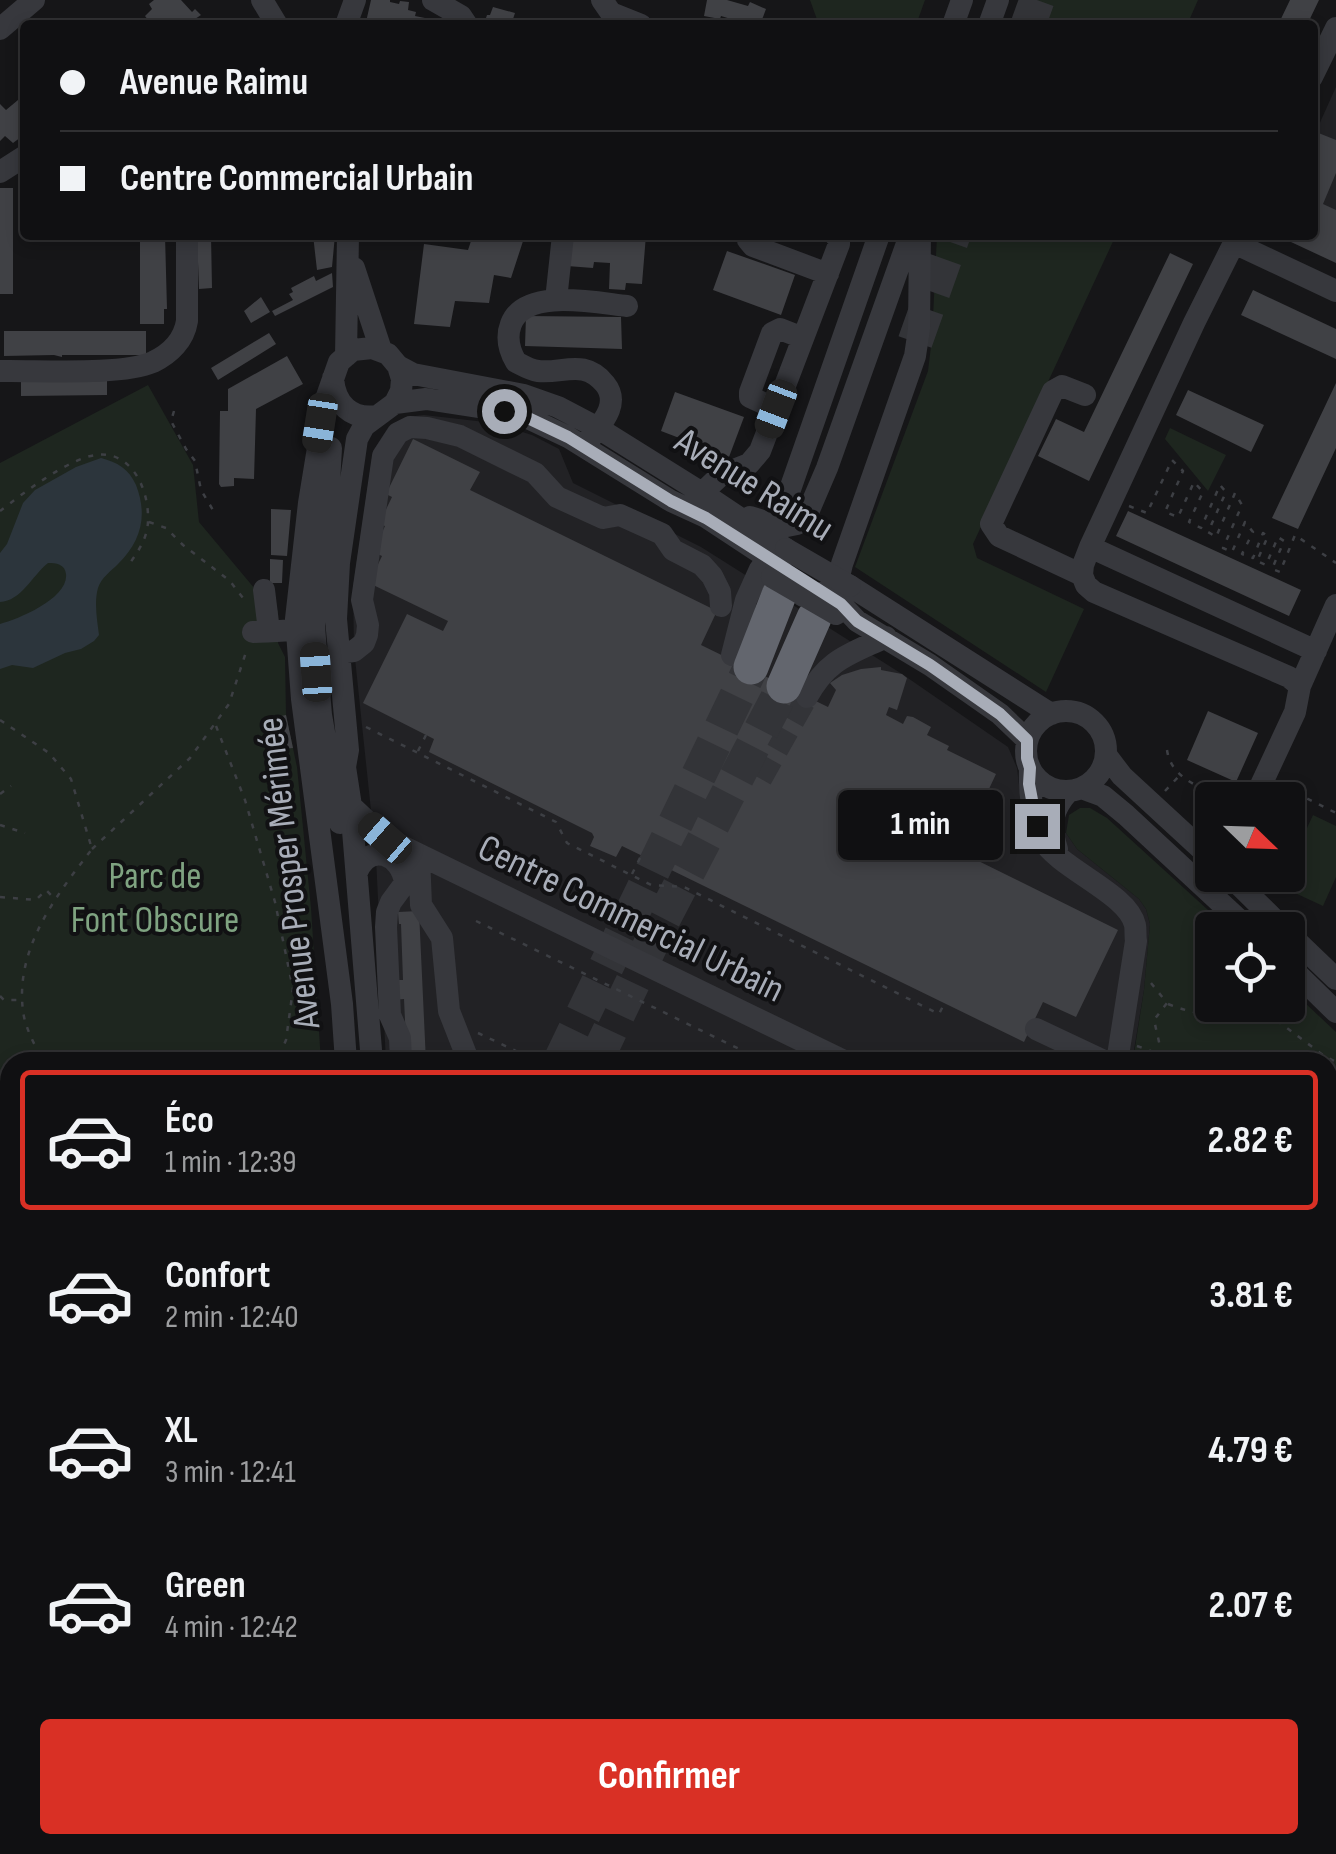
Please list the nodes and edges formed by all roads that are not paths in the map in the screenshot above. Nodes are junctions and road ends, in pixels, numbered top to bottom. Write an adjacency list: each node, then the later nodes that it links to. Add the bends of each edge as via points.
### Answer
1 (34, 0): 5 (street)
2 (602, 0): 3 (street)
3 (628, 20)
4 (1336, 28): 6 (street)
5 (0, 29)
6 (1318, 65)
7 (188, 240): 24 (street, via 185,332 153,362 114,370)
8 (563, 240): 19 (street)
9 (748, 240): 17 (street)
10 (839, 240): 17 (street)
11 (878, 240): 34 (street)
12 (908, 240): 34 (street, via 815,498 796,524)
13 (920, 240): 34 (street, via 915,356)
14 (1236, 240): 32 (street)
15 (1238, 240): 18 (street)
16 (348, 242): 21 (street, Avenue Prosper Mérimée); 22 (street, Avenue Prosper Mérimée)
17 (828, 274): 31 (street, via 760,451)
18 (1336, 290)
19 (556, 300): 20 (street); 28 (street, via 537,302 513,320 512,356 540,371 576,369 600,378 610,390 610,408)
20 (627, 306)
21 (380, 350): 22 (street, via 362,348); 23 (street)
22 (346, 356): 25 (street, Avenue Prosper Mérimée)
23 (398, 366): 27 (street, via 401,391); 28 (street, Avenue Raimu, via 558,407)
24 (0, 371)
25 (336, 389): 27 (street, via 351,413 368,417); 30 (street); 38 (street, Avenue Prosper Mérimée, via 320,423)
26 (1084, 394): 33 (street, via 1062,386 1053,391 991,524 999,536)
27 (386, 409): 28 (street, Avenue Raimu, via 426,400 504,411); 29 (street)
28 (591, 437): 31 (street, Avenue Raimu); 34 (street, Avenue Raimu, via 671,501)
29 (357, 439): 30 (street); 41 (street, Avenue Prosper Mérimée, via 339,563)
30 (329, 483): 69 (street, via 314,626 340,828)
31 (702, 493): 34 (street, Avenue Raimu)
32 (1090, 546): 33 (street); 40 (street)
33 (1082, 575): 43 (street, via 1094,592)
34 (804, 581): 39 (street, Avenue Raimu); 42 (highway); 44 (highway); 45 (street, Avenue Raimu)
35 (264, 590): 38 (street, via 261,631)
36 (1336, 605): 40 (street)
37 (721, 606): 41 (street, via 712,576 673,550 662,534 620,515 603,518 557,496 535,473 460,436 410,427 383,456 362,600 367,635 354,650)
38 (297, 630): 62 (street, Avenue Prosper Mérimée)
39 (886, 637): 44 (street, via 837,660); 46 (street, Avenue Raimu, via 1000,714)
40 (1316, 651): 43 (street)
41 (338, 653): 51 (street, Avenue Prosper Mérimée)
42 (742, 661)
43 (1300, 686): 49 (street)
44 (795, 691)
45 (1052, 714): 46 (street); 47 (street, via 1062,710 1088,718 1103,734)
46 (1027, 740): 48 (street)
47 (1106, 755): 50 (street, via 1099,774); 52 (street)
48 (1030, 768): 50 (street, via 1047,786); 54 (street, via 1037,826)
49 (1262, 782)
50 (1076, 790): 54 (street, via 1054,810); 55 (street, via 1102,796)
51 (352, 806): 53 (street, Centre Commercial Urbain, via 385,838); 56 (street, Avenue Prosper Mérimée)
52 (1195, 843)
53 (419, 854): 72 (street, via 421,906 442,938 450,1011); 73 (street, Centre Commercial Urbain)
54 (1060, 857): 75 (street, via 1135,922)
55 (1195, 869)
56 (357, 872): 70 (street, Avenue Prosper Mérimée); 71 (street, via 367,858 382,854 404,871 386,928 390,1015)
57 (1219, 892): 59 (street)
58 (1246, 892): 60 (street)
59 (1235, 912)
60 (1267, 912)
61 (1305, 949): 63 (street)
62 (335, 958): 67 (street, via 328,977); 68 (street, Avenue Prosper Mérimée)
63 (1336, 979)
64 (1305, 982): 65 (street)
65 (1336, 1012)
66 (1036, 1028): 74 (street)
67 (332, 1052)
68 (345, 1052)
69 (357, 1052)
70 (371, 1052)
71 (401, 1052)
72 (464, 1052)
73 (825, 1052)
74 (1085, 1052)
75 (1119, 1052)

